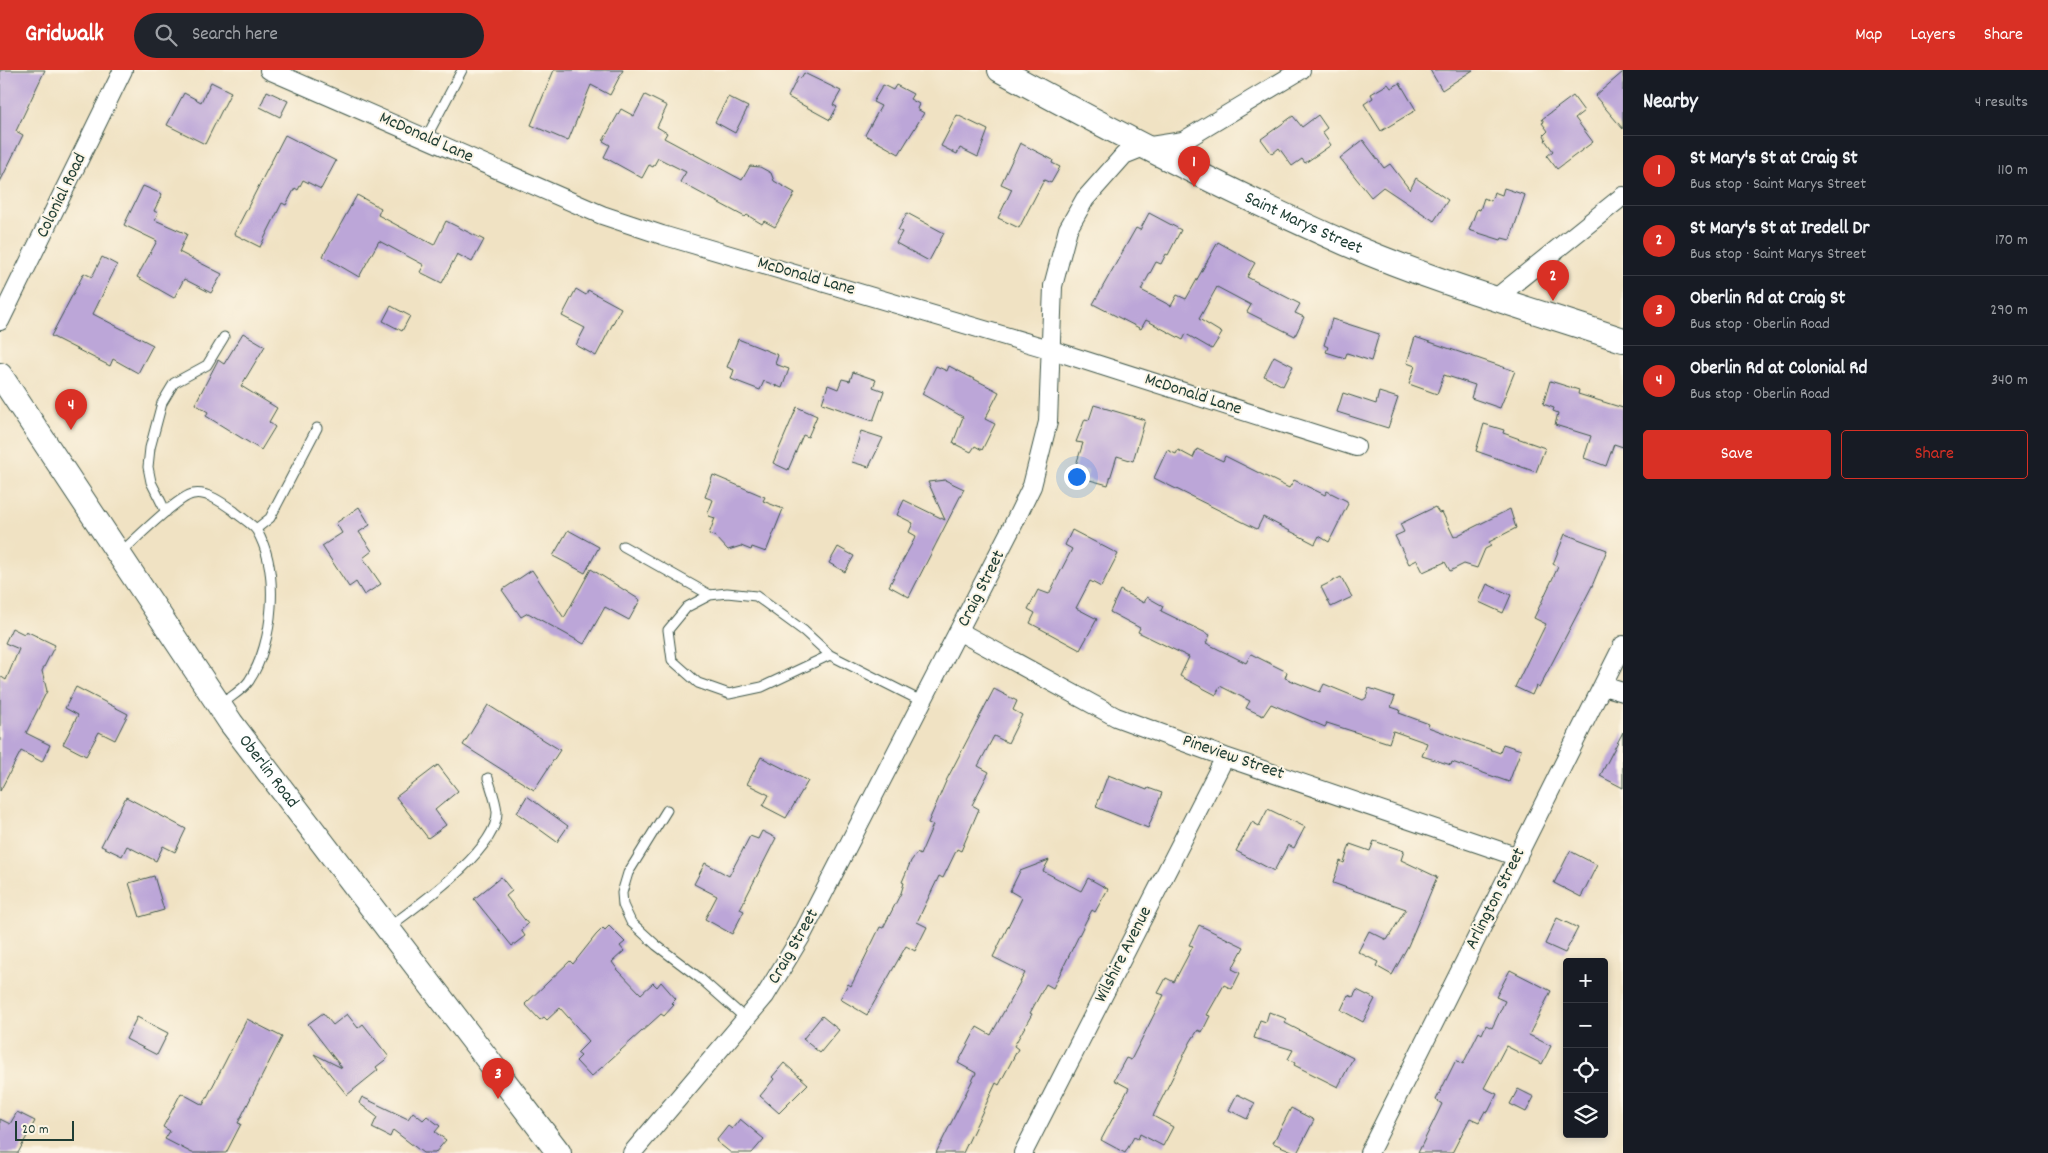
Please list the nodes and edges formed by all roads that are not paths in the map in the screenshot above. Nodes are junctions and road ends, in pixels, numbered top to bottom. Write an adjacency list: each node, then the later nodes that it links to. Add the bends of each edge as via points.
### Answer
1 (123, 70): 10 (street, Colonial Road)
2 (269, 70): 6 (street, McDonald Lane)
3 (462, 70): 6 (lane)
4 (1000, 70): 7 (main road, Saint Marys Street)
5 (1301, 70): 7 (street, Craig Street, via 1183,141)
6 (426, 138): 13 (street, McDonald Lane, via 602,215)
7 (1144, 147): 9 (main road, Saint Marys Street, via 1346,243); 13 (street, Craig Street, via 1124,155 1085,199 1068,229 1053,286)
8 (1623, 196): 9 (street)
9 (1496, 298): 12 (main road, Saint Marys Street)
10 (0, 321)
11 (224, 337): 17 (lane, via 207,365 174,383 162,403 148,467 150,482)
12 (1623, 340)
13 (1049, 349): 16 (street, McDonald Lane); 22 (street, Craig Street, via 1048,422 1032,486)
14 (0, 375): 20 (main road, Oberlin Road)
15 (316, 428): 18 (lane, via 270,518)
16 (1356, 447)
17 (166, 512): 18 (lane, via 177,501 193,493 209,496 224,503); 20 (lane)
18 (256, 529): 28 (lane, via 269,566 273,603 260,657 248,682)
19 (623, 546): 21 (lane)
20 (119, 554): 28 (main road, Oberlin Road)
21 (710, 595): 24 (lane, via 756,596 804,631); 24 (lane, via 687,607 668,630 672,660 698,683 729,694 762,687)
22 (960, 632): 27 (street, Craig Street); 29 (street, Pineview Street, via 1116,717)
23 (1623, 645): 25 (street, Arlington Street)
24 (830, 655): 27 (lane)
25 (1603, 686): 26 (street); 32 (street, Arlington Street)
26 (1623, 692)
27 (923, 702): 34 (street, Craig Street, via 802,935 766,996)
28 (219, 706): 33 (main road, Oberlin Road)
29 (1225, 756): 32 (street, Pineview Street); 37 (street, Wilshire Avenue)
30 (488, 778): 33 (lane, via 497,812 487,842 456,873)
31 (668, 810): 34 (lane, via 628,873 622,893 623,905 631,922)
32 (1518, 857): 38 (street, Arlington Street)
33 (387, 929): 35 (main road, Oberlin Road)
34 (746, 1019): 36 (street, Craig Street)
35 (559, 1153)
36 (632, 1153)
37 (1023, 1153)
38 (1369, 1153)

